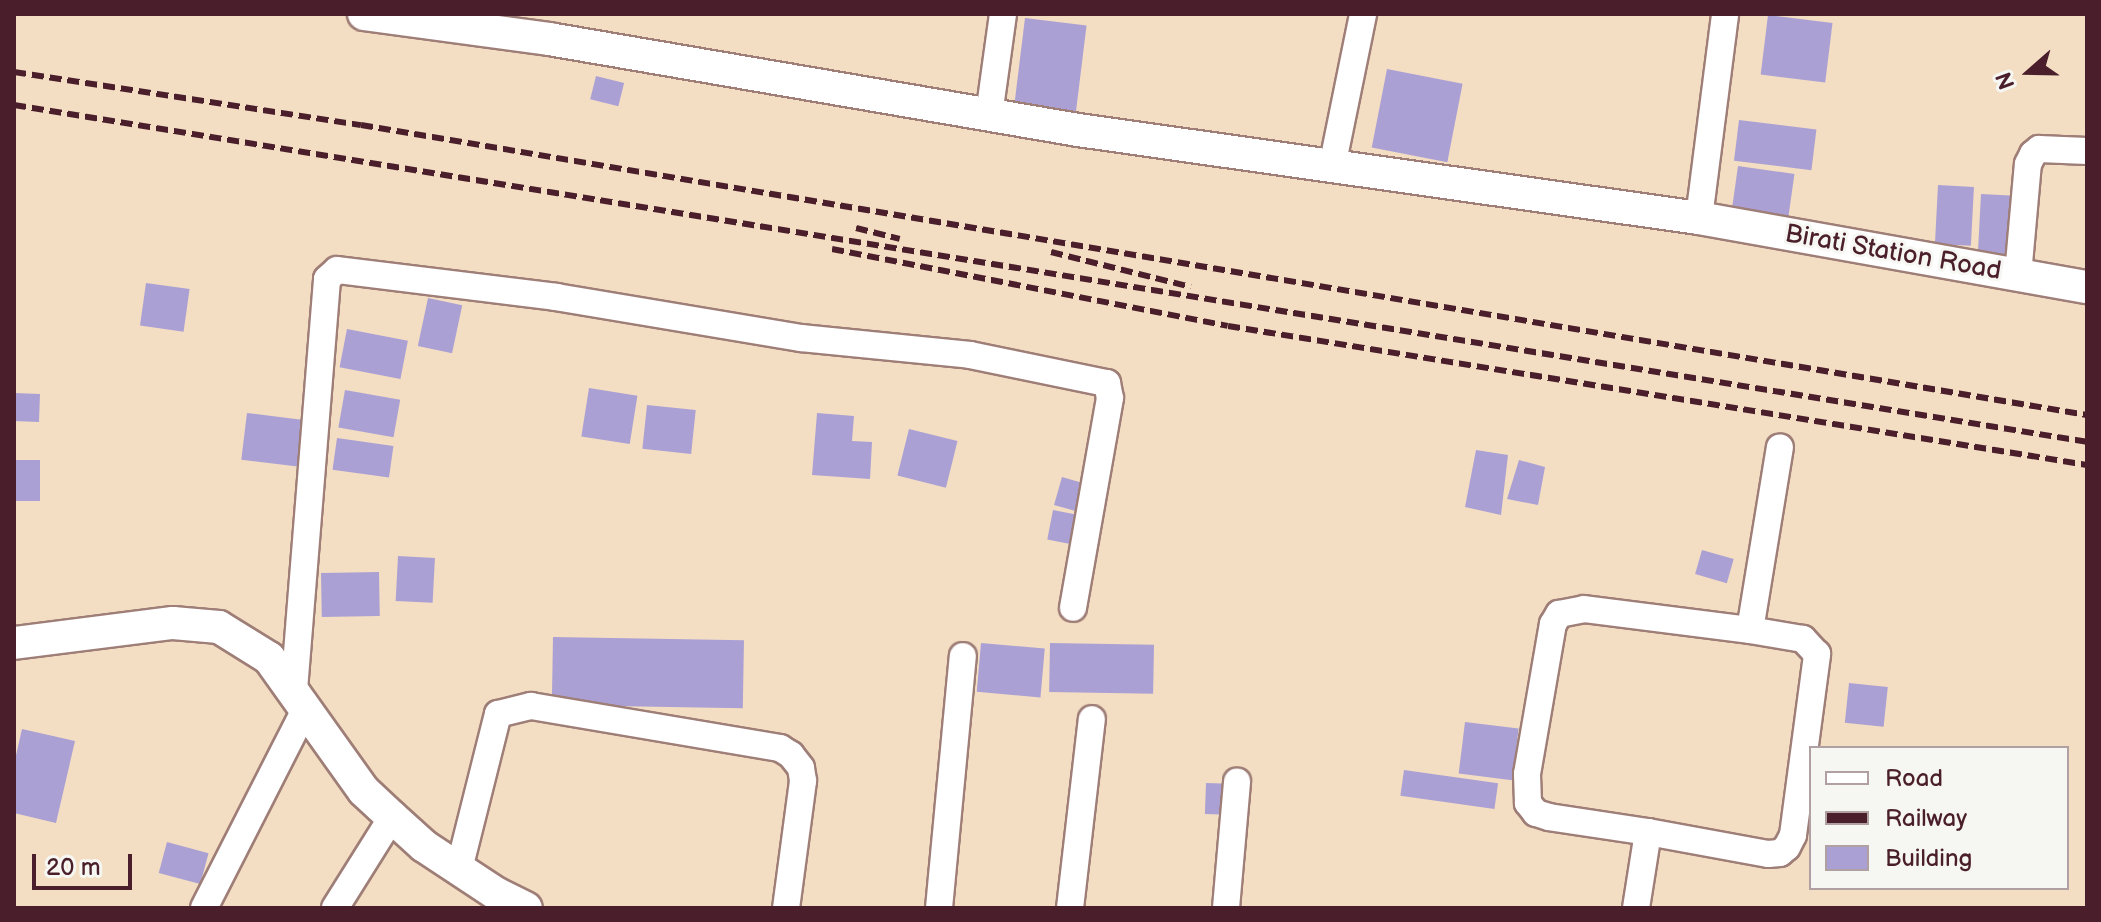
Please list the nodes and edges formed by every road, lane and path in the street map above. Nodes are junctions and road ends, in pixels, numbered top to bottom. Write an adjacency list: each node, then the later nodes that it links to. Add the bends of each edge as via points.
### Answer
1 (364, 14): 5 (street, Birati Station Road)
2 (1003, 14): 6 (street)
3 (1363, 14): 8 (street)
4 (1725, 14): 9 (street)
5 (485, 23): 6 (street, Birati Station Road, via 549,39)
6 (989, 115): 8 (street, Birati Station Road)
7 (2087, 151): 10 (street, via 2039,149 2033,154)
8 (1332, 167): 9 (street, Birati Station Road)
9 (1699, 218): 10 (street, Birati Station Road)
10 (2018, 275): 11 (street, Birati Station Road)
11 (2087, 287)
12 (1780, 447): 14 (street)
13 (1073, 608): 17 (street, via 1110,398 1107,383 970,355 801,338 556,297 337,270 327,279)
14 (1750, 630): 21 (street, via 1803,639 1817,654 1793,835 1787,847 1768,854); 21 (street, via 1584,609 1559,614 1553,624 1527,774 1528,803 1549,817)
15 (14, 643): 17 (street, via 161,624 219,627 269,658)
16 (963, 656): 28 (street)
17 (300, 700): 20 (street, via 364,791); 24 (street)
18 (1092, 719): 29 (street)
19 (1237, 781): 30 (street)
20 (392, 817): 22 (street); 25 (street)
21 (1648, 832): 31 (street)
22 (459, 869): 23 (street); 27 (street, via 498,714 531,706 780,748 791,755 803,781)
23 (494, 901): 26 (street)
24 (204, 908)
25 (335, 908)
26 (526, 908)
27 (786, 908)
28 (939, 908)
29 (1070, 908)
30 (1226, 908)
31 (1636, 908)

